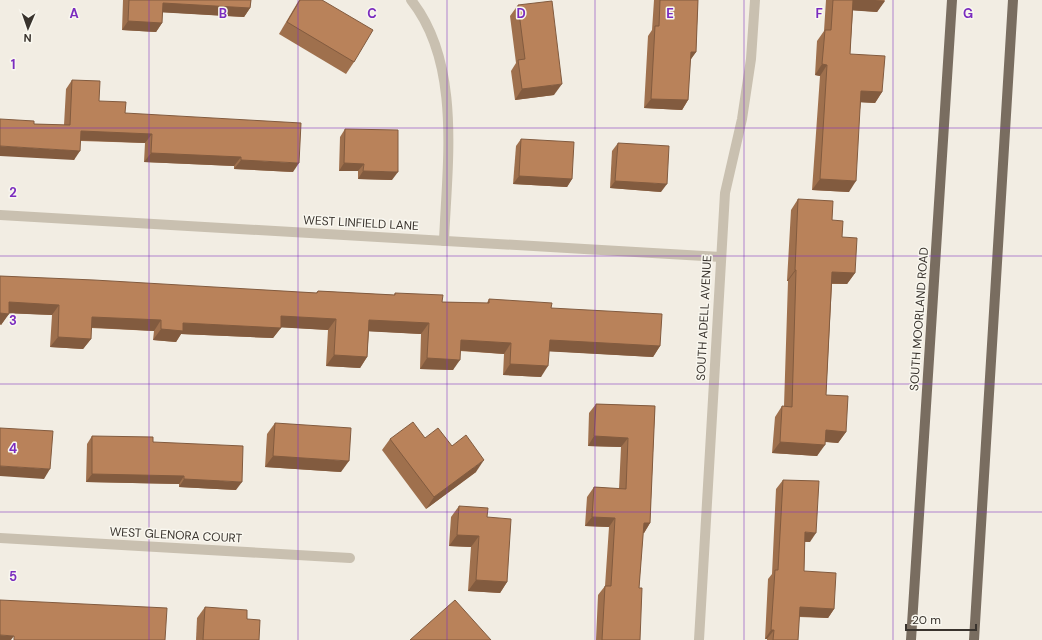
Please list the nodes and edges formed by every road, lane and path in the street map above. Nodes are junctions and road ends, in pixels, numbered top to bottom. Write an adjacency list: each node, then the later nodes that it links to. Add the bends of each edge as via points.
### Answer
1 (411, 0): 6 (street, via 433,40 447,94)
2 (755, 0): 7 (street, SOUTH ADELL AVENUE, via 752,59 742,119 725,193)
3 (952, 0): 11 (main road, SOUTH MOORLAND ROAD)
4 (1013, 0): 12 (main road)
5 (0, 215): 6 (street, WEST LINFIELD LANE)
6 (444, 241): 7 (street, WEST LINFIELD LANE)
7 (721, 257): 10 (street, SOUTH ADELL AVENUE)
8 (0, 538): 9 (street, WEST GLENORA COURT)
9 (350, 558)
10 (699, 640)
11 (911, 640)
12 (974, 640)

